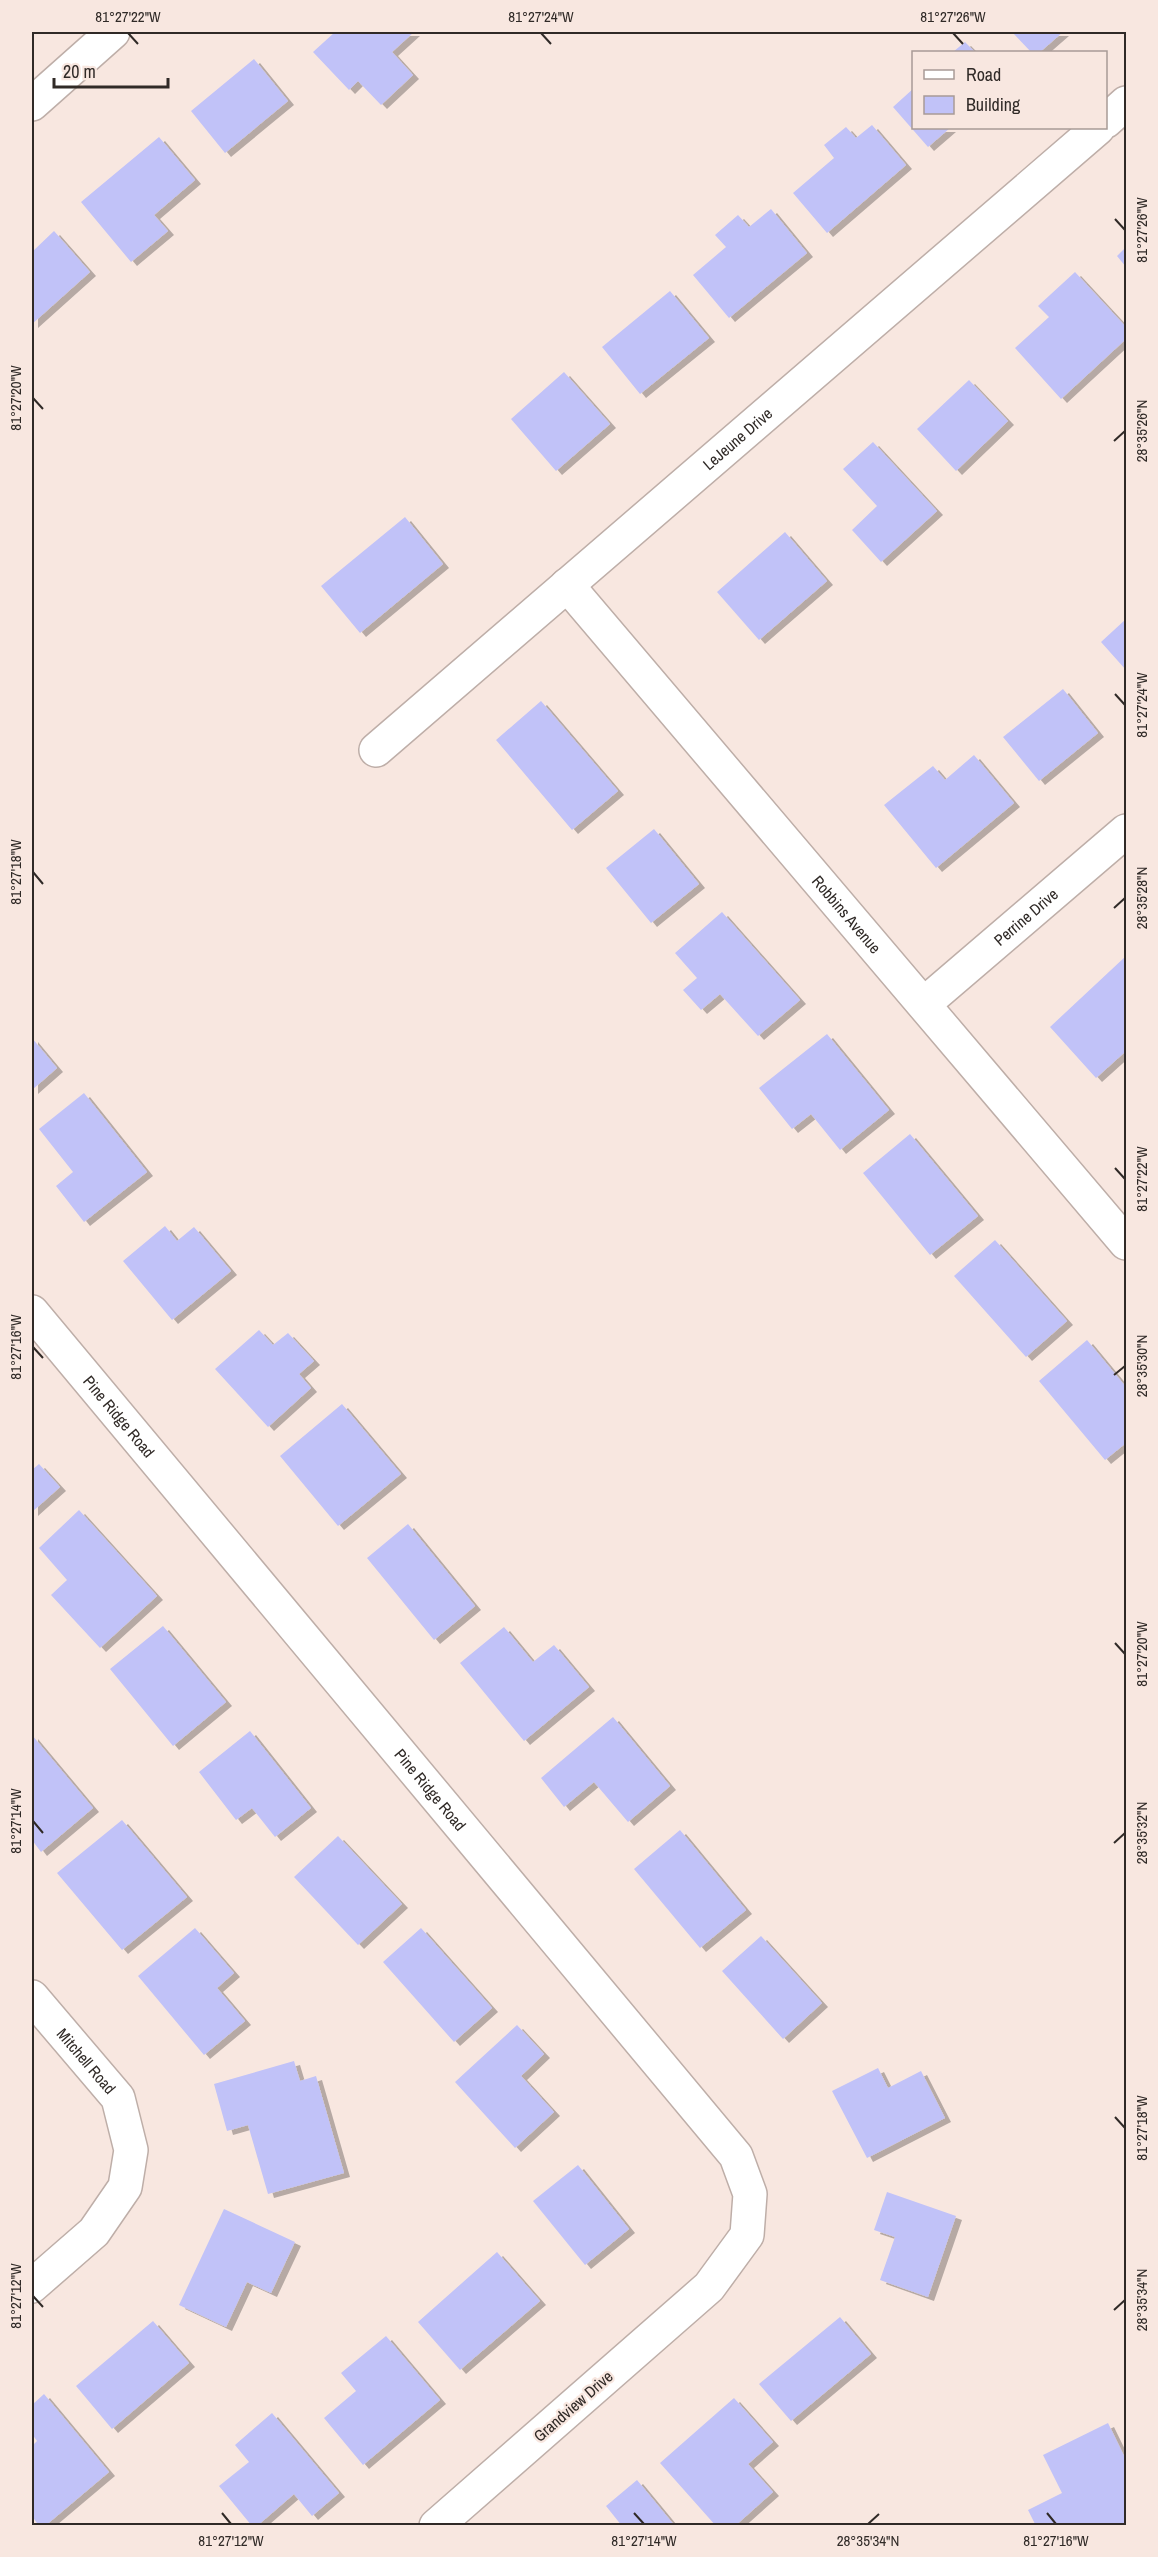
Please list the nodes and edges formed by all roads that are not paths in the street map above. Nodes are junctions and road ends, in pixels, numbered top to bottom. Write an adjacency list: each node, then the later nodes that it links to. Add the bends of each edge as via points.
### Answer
1 (113, 32): 3 (street)
2 (1126, 103): 4 (street)
3 (32, 104)
4 (1107, 120)
5 (1097, 129): 6 (street, LeJeune Drive)
6 (567, 585): 7 (street, LeJeune Drive); 9 (street, Robbins Avenue)
7 (376, 750)
8 (1126, 831): 9 (street, Perrine Drive)
9 (924, 1004): 10 (street, Robbins Avenue)
10 (1126, 1243)
11 (32, 1312): 14 (street, Pine Ridge Road, via 736,2156 750,2194 747,2235)
12 (32, 1997): 13 (street, Mitchell Road, via 118,2098 131,2150 125,2187 94,2232)
13 (32, 2286)
14 (709, 2287): 15 (street, Grandview Drive)
15 (436, 2526)

